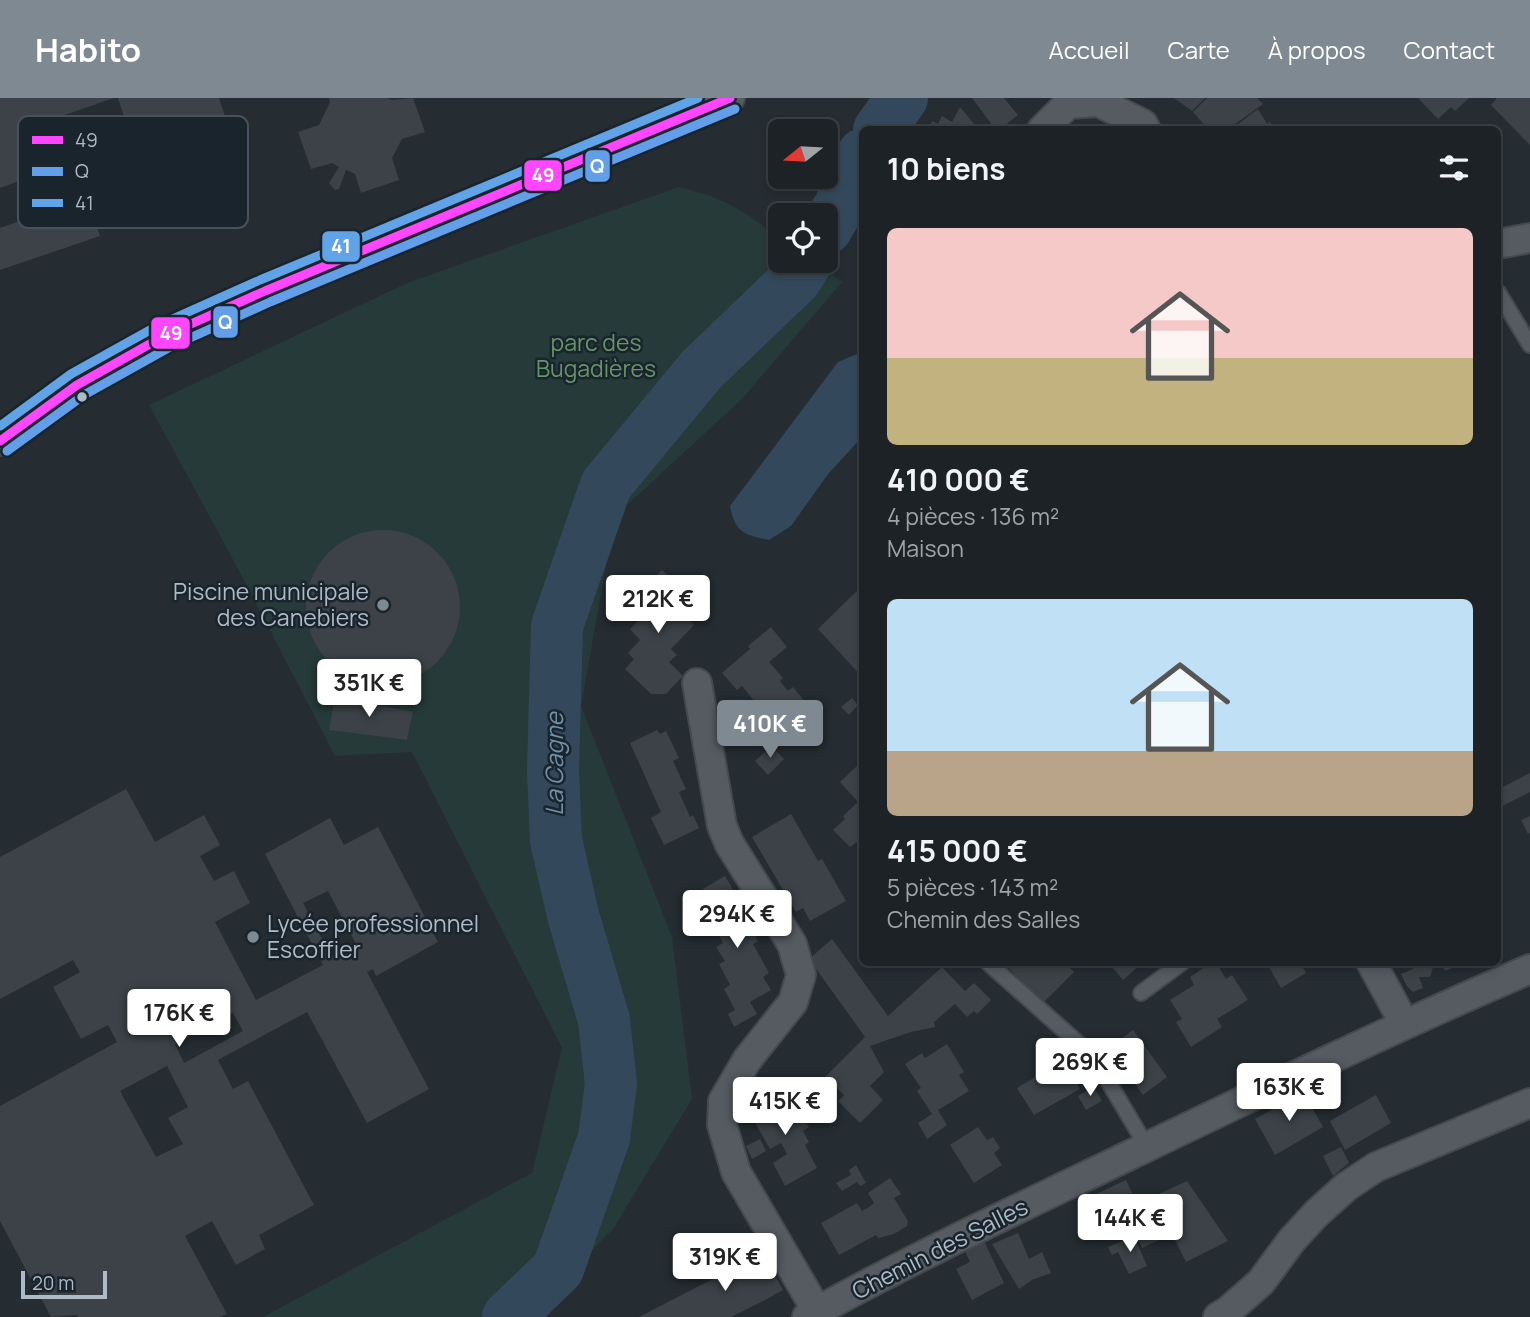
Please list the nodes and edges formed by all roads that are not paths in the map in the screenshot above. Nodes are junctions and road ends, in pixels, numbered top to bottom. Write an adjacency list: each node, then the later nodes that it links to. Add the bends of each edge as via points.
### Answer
1 (730, 98): 8 (street, via 164,336 77,385)
2 (1046, 126): 3 (street, via 1068,104 1098,102)
3 (1144, 126)
4 (1530, 238): 5 (street)
5 (1501, 243)
6 (1501, 297): 7 (lane)
7 (1530, 345)
8 (0, 442)
9 (696, 682): 18 (street, via 722,826 792,944 801,975 793,1002 747,1060 723,1101 722,1125 736,1172)
10 (991, 966): 17 (lane, via 1078,1043 1105,1076)
11 (1178, 966): 14 (lane)
12 (1373, 966): 15 (street)
13 (1530, 969): 15 (street, Chemin des Salles)
14 (1142, 993)
15 (1404, 1023): 17 (street, Chemin des Salles)
16 (1530, 1103): 19 (street, via 1377,1167 1346,1187 1292,1240 1261,1282)
17 (1147, 1147): 18 (street, Chemin des Salles)
18 (812, 1314)
19 (1218, 1317)

